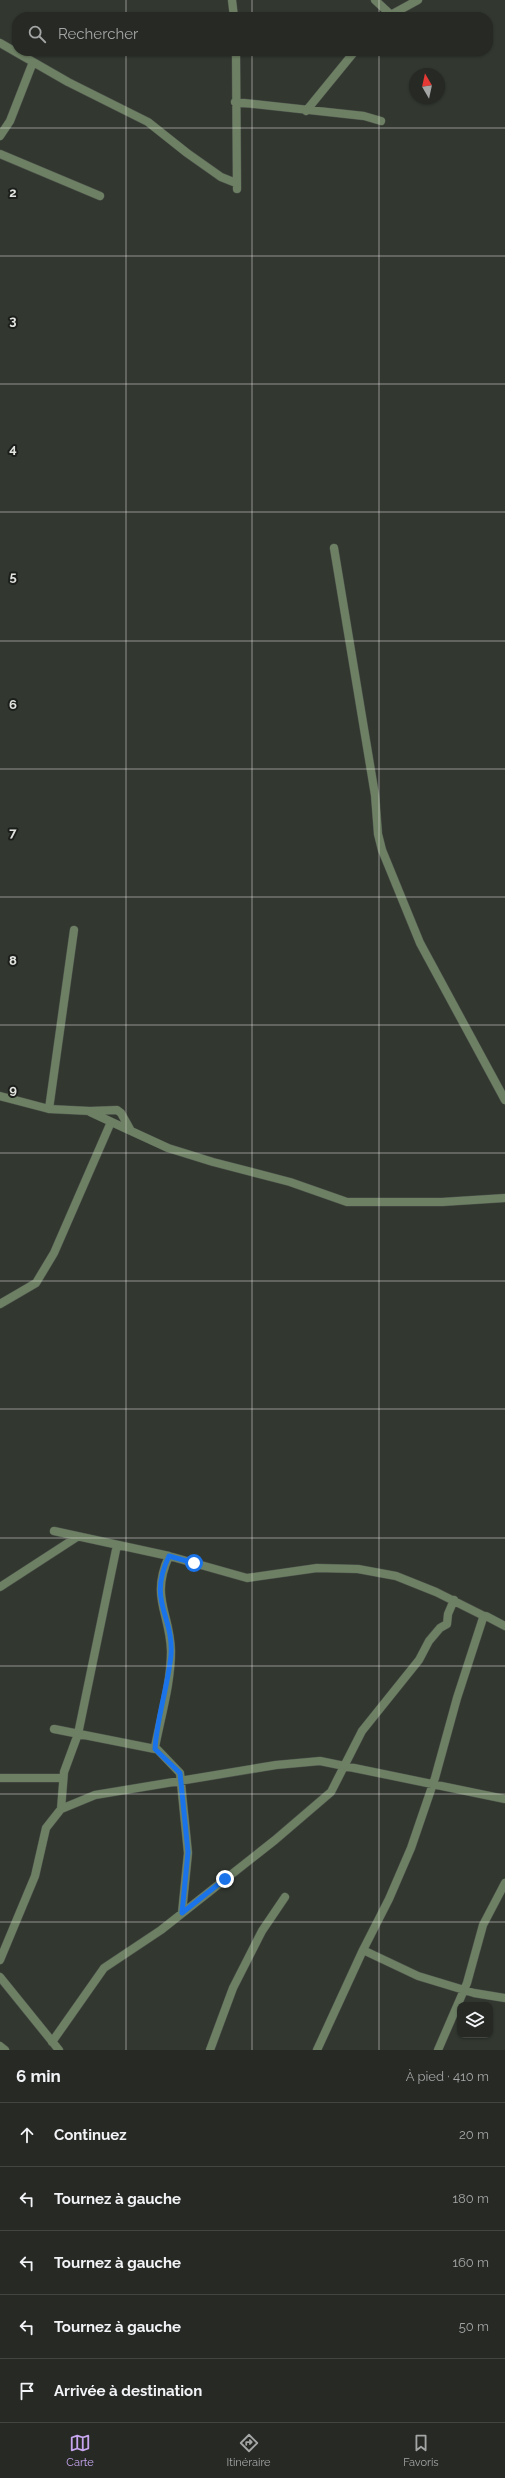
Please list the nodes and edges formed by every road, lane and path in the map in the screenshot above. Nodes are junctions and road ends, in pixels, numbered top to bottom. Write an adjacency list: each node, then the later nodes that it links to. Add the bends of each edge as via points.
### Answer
1 (232, 0): 4 (street)
2 (375, 0): 5 (street)
3 (418, 0): 6 (street)
4 (233, 12)
5 (385, 12)
6 (394, 12)
7 (0, 43): 8 (street)
8 (12, 50)
9 (23, 56): 12 (street)
10 (236, 56): 13 (street)
11 (351, 56): 14 (street)
12 (33, 62): 13 (street, via 148,122 187,153 236,186); 16 (street, via 10,120)
13 (235, 102): 14 (street)
14 (306, 111): 15 (street, via 364,116)
15 (381, 121)
16 (0, 136)
17 (0, 154): 18 (street)
18 (100, 196)
19 (334, 548): 22 (street, via 382,850 420,943)
20 (74, 930): 23 (street)
21 (0, 1096): 23 (street)
22 (505, 1100)
23 (49, 1109): 24 (street)
24 (90, 1111): 25 (street); 26 (street, via 117,1110)
25 (111, 1122): 26 (street); 28 (street, via 54,1253 36,1283)
26 (131, 1131): 27 (street, via 168,1148 354,1203)
27 (505, 1198)
28 (0, 1304)
29 (54, 1531): 30 (street)
30 (77, 1536): 31 (street); 33 (street)
31 (117, 1545): 32 (street); 38 (street)
32 (169, 1556): 34 (street, via 247,1578 317,1568 358,1569 402,1578); 39 (street, via 162,1572 159,1591 171,1655)
33 (0, 1587)
34 (454, 1600): 35 (street); 40 (street, via 446,1624 429,1641 419,1660 362,1731)
35 (484, 1616): 36 (street); 44 (street)
36 (505, 1626)
37 (54, 1729): 38 (street)
38 (78, 1734): 39 (street); 42 (street)
39 (155, 1749): 43 (street, via 178,1769)
40 (345, 1766): 43 (street, via 328,1761 313,1762); 44 (street); 49 (street, via 331,1792 320,1803)
41 (0, 1778): 42 (street)
42 (63, 1778): 46 (street)
43 (180, 1782): 46 (street, via 103,1794); 49 (street, via 188,1852)
44 (433, 1783): 45 (street); 50 (street, via 390,1899)
45 (505, 1799)
46 (61, 1809): 51 (street, via 44,1831 35,1876)
47 (505, 1883): 53 (street, via 483,1925)
48 (286, 1897): 58 (street, via 262,1931 232,1988)
49 (182, 1913): 56 (street, via 104,1968)
50 (363, 1950): 53 (street, via 418,1976); 59 (street)
51 (0, 1960)
52 (0, 1977): 56 (street)
53 (464, 1990): 54 (street); 60 (street)
54 (505, 1998)
55 (0, 2046): 57 (street)
56 (54, 2047)
57 (5, 2050)
58 (210, 2050)
59 (317, 2050)
60 (438, 2050)

